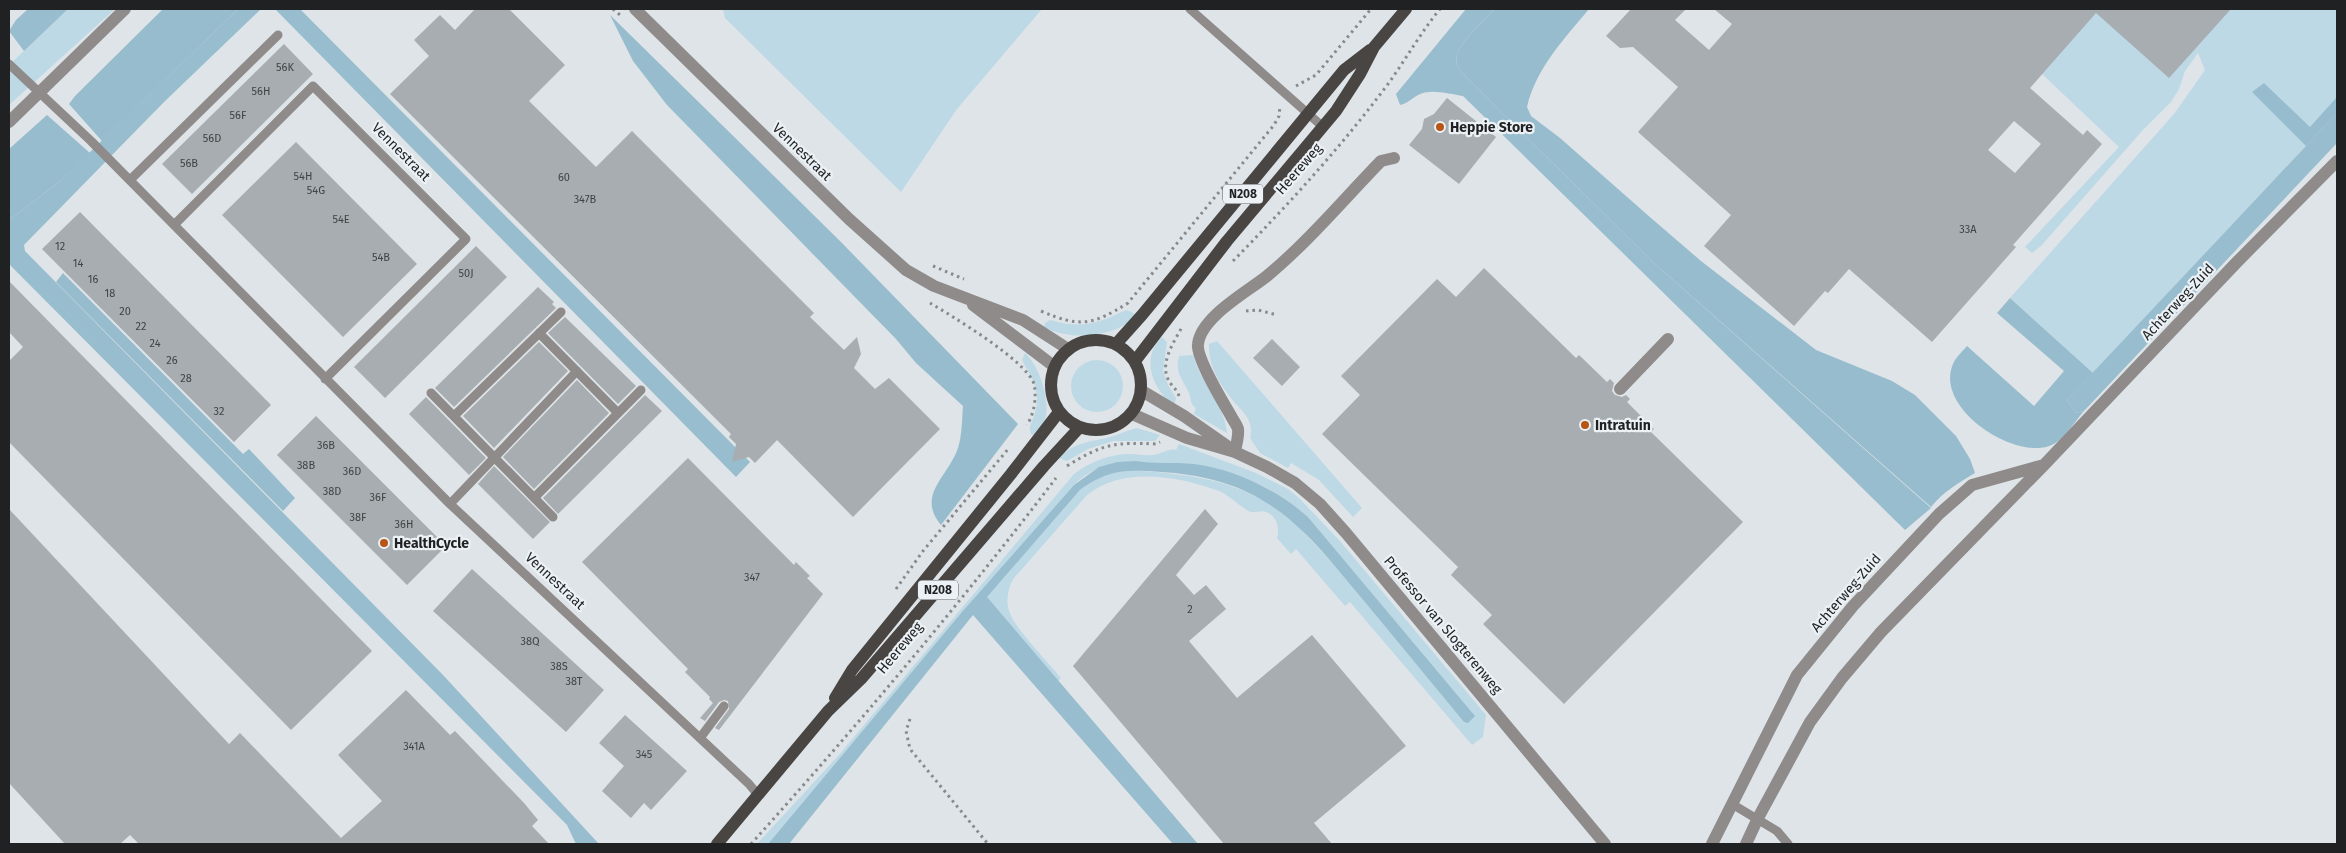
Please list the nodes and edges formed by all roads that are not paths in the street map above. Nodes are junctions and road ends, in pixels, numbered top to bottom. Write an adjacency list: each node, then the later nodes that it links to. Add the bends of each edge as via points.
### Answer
1 (125, 9): 8 (street)
2 (635, 9): 16 (street, Vennestraat, via 891,257 934,286)
3 (1190, 9): 9 (lane, Heereweg)
4 (1406, 9): 6 (main road, Heereweg / N208)
5 (278, 35): 14 (lane)
6 (1374, 47): 9 (main road, Heereweg / N208, via 1344,70); 11 (main road, Heereweg / N208, via 1336,111)
7 (9, 64): 8 (lane, Vennestraat)
8 (40, 93): 10 (street); 14 (lane, Vennestraat)
9 (1308, 116): 11 (lane, Heereweg); 20 (main road, Heereweg / N208)
10 (9, 122)
11 (1322, 126): 22 (main road, Heereweg / N208, via 1227,241)
12 (1394, 158): 35 (street, via 1381,161 1310,236 1267,276 1210,321 1198,344 1212,381 1238,430)
13 (2337, 161): 37 (street, Achterweg-Zuid)
14 (130, 180): 15 (lane, Vennestraat)
15 (174, 225): 25 (lane, Vennestraat); 25 (lane, Vennestraat, via 313,86 466,238)
16 (963, 298): 21 (street, Vennestraat, via 1023,320); 23 (street, Vennestraat)
17 (561, 312): 18 (lane)
18 (539, 334): 24 (lane); 33 (lane)
19 (1668, 339): 26 (street)
20 (1116, 344): 21 (main road, via 1092,340); 22 (main road)
21 (1068, 349): 23 (main road)
22 (1135, 362): 28 (main road)
23 (1054, 367): 30 (main road, via 1051,390)
24 (577, 371): 31 (lane); 36 (lane)
25 (325, 378): 39 (lane, Vennestraat)
26 (1620, 389)
27 (641, 390): 31 (lane)
28 (1142, 391): 32 (main road); 35 (street, Professor van Slogterenweg)
29 (432, 393): 33 (lane)
30 (1059, 412): 34 (main road); 42 (main road, Heereweg / N208, via 852,670)
31 (618, 413): 38 (lane)
32 (1132, 414): 34 (main road, via 1108,430); 35 (street, Professor van Slogterenweg)
33 (454, 416): 36 (lane)
34 (1079, 428): 42 (main road, Heereweg / N208, via 861,679)
35 (1235, 452): 48 (street, Professor van Slogterenweg, via 1295,483 1320,504)
36 (495, 457): 38 (lane); 39 (lane)
37 (2044, 465): 45 (street, Achterweg-Zuid, via 1972,485 1903,550 1797,675); 46 (street, Achterweg-Zuid, via 1880,632 1842,678 1810,722)
38 (534, 498): 40 (lane)
39 (450, 504): 43 (lane, Vennestraat)
40 (553, 517)
41 (724, 706): 43 (lane)
42 (828, 711): 44 (main road, Heereweg / N208)
43 (700, 738): 44 (lane)
44 (758, 795): 47 (main road, Heereweg / N208)
45 (1732, 804): 46 (lane); 49 (street, Achterweg-Zuid)
46 (1758, 818): 50 (street, Achterweg-Zuid); 51 (lane, via 1778,831)
47 (717, 844)
48 (1605, 844)
49 (1712, 844)
50 (1746, 844)
51 (1788, 844)

